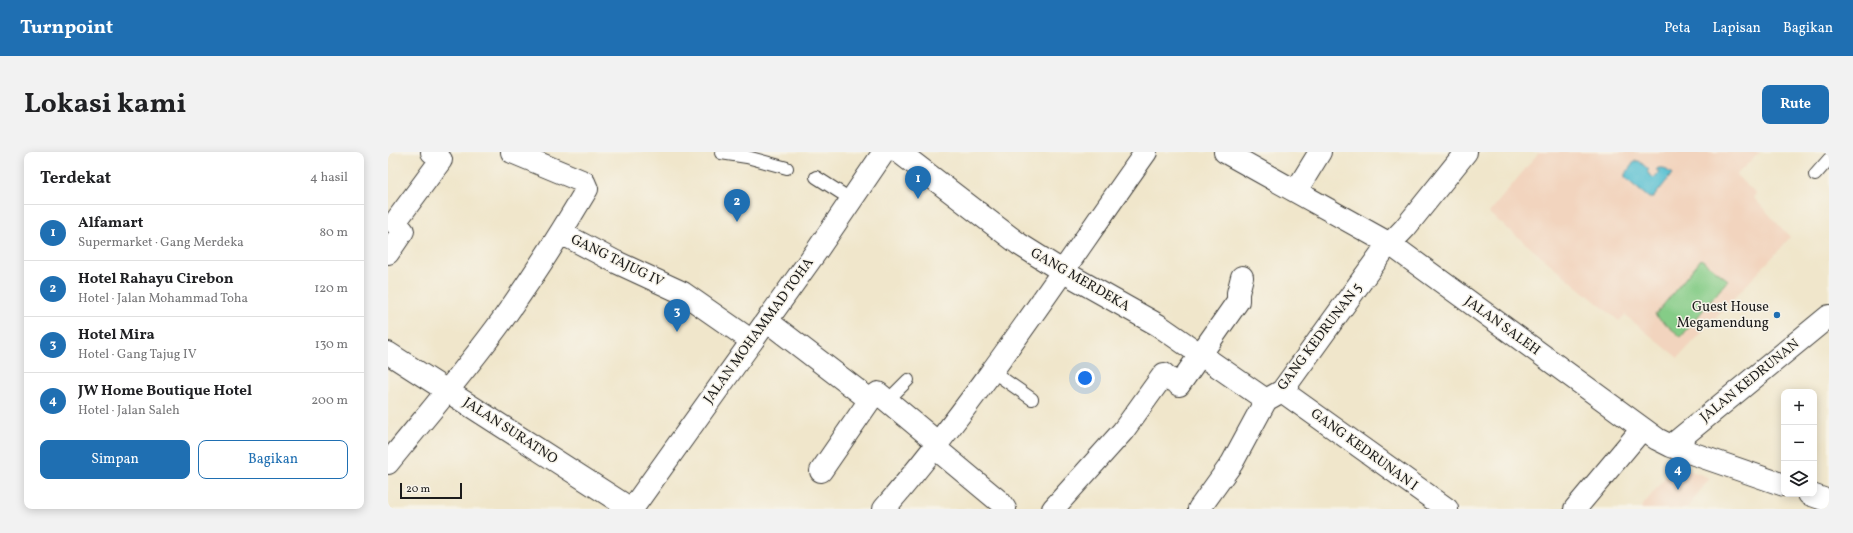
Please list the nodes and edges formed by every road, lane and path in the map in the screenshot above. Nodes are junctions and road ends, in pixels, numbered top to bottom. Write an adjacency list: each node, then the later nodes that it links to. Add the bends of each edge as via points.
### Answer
1 (432, 152): 18 (street, via 441,160 396,221 403,231)
2 (512, 152): 16 (street, via 584,182 587,186)
3 (884, 152): 15 (street, JALAN MOHAMMAD TOHA)
4 (899, 152): 19 (street, GANG MERDEKA, via 1019,244)
5 (1146, 152): 19 (street)
6 (1225, 152): 14 (street, JALAN SALEH)
7 (1320, 152): 14 (street)
8 (1466, 152): 17 (street, GANG KEDRUNAN 5)
9 (720, 153): 11 (lane, via 748,157)
10 (1829, 159): 12 (lane)
11 (787, 168)
12 (1815, 175)
13 (816, 177): 15 (lane)
14 (1296, 191): 17 (street, JALAN SALEH)
15 (852, 200): 22 (street, JALAN MOHAMMAD TOHA)
16 (561, 233): 23 (street, GANG TAJUG IV, via 683,293); 28 (street, via 504,318)
17 (1390, 244): 29 (street, GANG KEDRUNAN 5); 32 (street, JALAN SALEH)
18 (388, 253)
19 (1062, 271): 25 (street, GANG MERDEKA, via 1158,324); 26 (street)
20 (1242, 277): 25 (street, via 1238,301)
21 (1829, 316): 34 (street, JALAN KEDRUNAN)
22 (767, 321): 23 (street, JALAN MOHAMMAD TOHA); 31 (street)
23 (752, 341): 41 (street, JALAN MOHAMMAD TOHA)
24 (388, 353): 28 (street, JALAN SURATNO)
25 (1201, 355): 29 (street, GANG MERDEKA); 40 (street, via 1175,382 1164,374 1123,431)
26 (992, 371): 30 (lane); 33 (street)
27 (908, 380): 31 (lane)
28 (447, 391): 35 (street); 41 (street, JALAN SURATNO)
29 (1274, 396): 44 (street, GANG KEDRUNAN 5, via 1232,463); 45 (street, GANG KEDRUNAN I)
30 (1032, 399)
31 (879, 400): 33 (street); 36 (street)
32 (1642, 429): 34 (street, JALAN SALEH); 46 (street)
33 (936, 445): 42 (street); 43 (street)
34 (1671, 446): 37 (street, JALAN SALEH)
35 (388, 463)
36 (821, 471)
37 (1781, 484)
38 (1817, 497): 39 (street)
39 (1829, 501)
40 (1060, 507)
41 (632, 509)
42 (884, 509)
43 (1005, 509)
44 (1199, 509)
45 (1447, 509)
46 (1575, 509)

